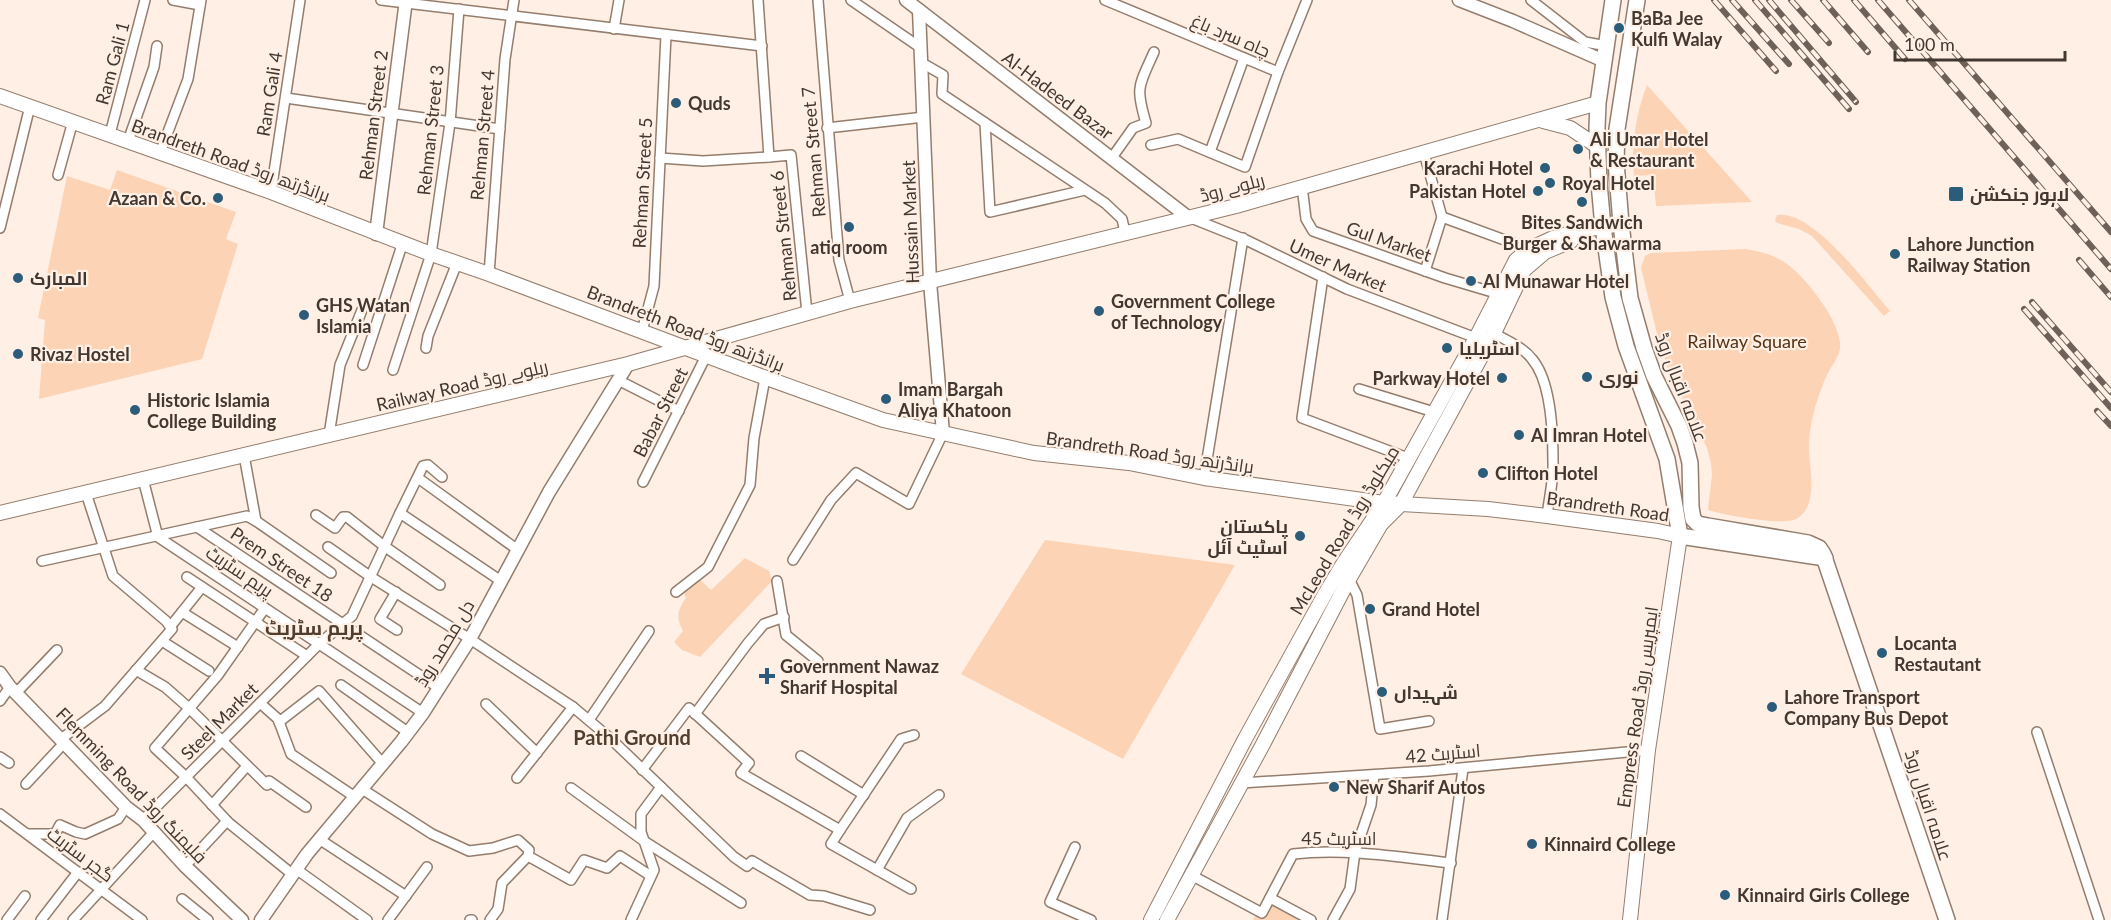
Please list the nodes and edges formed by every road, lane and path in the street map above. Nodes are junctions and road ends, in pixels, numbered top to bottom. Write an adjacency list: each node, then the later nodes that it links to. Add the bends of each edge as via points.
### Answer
1 (146, 0): 44 (street, Ram Gali 1)
2 (173, 0): 18 (street)
3 (300, 0): 33 (street, Ram Gali 4)
4 (381, 0): 17 (street)
5 (514, 0): 21 (street, Rehman Street 4)
6 (620, 0): 22 (street)
7 (758, 0): 25 (street, Rehman Street 6)
8 (818, 0): 42 (street, Rehman Street 7)
9 (851, 0): 26 (street)
10 (906, 0): 19 (street, Al-Hadeed Bazar)
11 (1105, 0): 29 (street, چاہ سرد باغ)
12 (1306, 0): 31 (street)
13 (1459, 0): 28 (street)
14 (1531, 0): 28 (street)
15 (1613, 0): 28 (main road)
16 (1637, 0): 62 (main road, علامہ اقبال روڈ, via 1617,129)
17 (406, 1): 20 (street); 36 (street, Rehman Street 2)
18 (200, 2): 49 (street, via 188,79)
19 (918, 5): 26 (street, Hussain Market); 53 (street, Al-Hadeed Bazar)
20 (459, 9): 21 (street); 40 (street, Rehman Street 3)
21 (511, 16): 22 (street); 43 (street, Rehman Street 4)
22 (614, 29): 23 (street)
23 (666, 35): 25 (street); 52 (street, Rehman Street 5)
24 (157, 46): 45 (street, via 154,67)
25 (762, 46): 51 (street, Rehman Street 6)
26 (921, 48): 30 (street, Hussain Market)
27 (1154, 52): 53 (street, via 1138,88 1146,123 1133,128)
28 (1606, 54): 34 (main road)
29 (1244, 58): 31 (street, چاہ سرد باغ); 48 (street)
30 (922, 63): 37 (street, Hussain Market); 41 (street, via 943,75 942,94)
31 (1278, 72): 48 (street, via 1245,167)
32 (0, 96): 35 (main road, Brandreth Road برانڈرتھ روڈ)
33 (286, 98): 36 (street); 57 (street, Ram Gali 4)
34 (1598, 103): 38 (main road, ریلوے روڈ); 47 (main road)
35 (30, 106): 39 (main road, Brandreth Road برانڈرتھ روڈ); 58 (street)
36 (393, 114): 40 (street); 65 (street, Rehman Street 2)
37 (924, 117): 42 (street); 74 (street, Hussain Market)
38 (1541, 120): 47 (main road, via 1570,128); 50 (main road, ریلوے روڈ)
39 (73, 121): 44 (main road, Brandreth Road برانڈرتھ روڈ); 54 (street)
40 (450, 123): 43 (street); 69 (street, Rehman Street 3)
41 (985, 123): 56 (street); 56 (street, via 990,212)
42 (827, 128): 76 (street, Rehman Street 7, via 839,260)
43 (500, 129): 72 (street, Rehman Street 4)
44 (110, 134): 45 (main road, Brandreth Road برانڈرتھ روڈ)
45 (128, 141): 49 (main road, Brandreth Road برانڈرتھ روڈ)
46 (1151, 145): 48 (street, via 1178,139)
47 (1597, 146): 63 (main road)
48 (1210, 152)
49 (160, 153): 57 (main road, Brandreth Road برانڈرتھ روڈ)
50 (1424, 153): 55 (main road, ریلوے روڈ); 60 (street)
51 (769, 157): 52 (street, via 703,161); 78 (street, Rehman Street 6, via 791,155)
52 (660, 158): 79 (street, Rehman Street 5, via 654,286)
53 (1112, 159): 59 (street, Al-Hadeed Bazar)
54 (58, 175)
55 (1302, 186): 59 (main road, ریلوے روڈ); 71 (street, Gul Market, via 1306,219 1313,231)
56 (1085, 190): 64 (street, via 1122,219)
57 (271, 192): 65 (main road, Brandreth Road برانڈرتھ روڈ)
58 (4, 193): 61 (street)
59 (1189, 218): 64 (main road, ریلوے روڈ); 66 (street, Umer Market)
60 (1442, 218): 68 (street); 71 (street)
61 (0, 228)
62 (1622, 229): 63 (main road, McLeod Road میکلوڈ روڈ); 117 (main road, علامہ اقبال روڈ, via 1630,298 1644,348 1679,426 1690,463 1693,519 1698,524 1808,543 1820,548)
63 (1604, 231): 68 (main road, McLeod Road میکلوڈ روڈ, via 1568,233); 80 (main road, McLeod Road میکلوڈ روڈ, via 1560,245 1532,262 1524,270); 111 (main road, via 1613,297 1629,358 1667,459)
64 (1125, 232): 74 (main road, ریلوے روڈ)
65 (376, 234): 67 (main road, Brandreth Road برانڈرتھ روڈ)
66 (1243, 238): 73 (street, Umer Market); 99 (street)
67 (403, 242): 69 (main road, Brandreth Road برانڈرتھ روڈ); 86 (street)
68 (1529, 249): 75 (main road, McLeod Road میکلوڈ روڈ, via 1516,261)
69 (431, 254): 70 (main road, Brandreth Road برانڈرتھ روڈ); 87 (street, Rehman Street 3)
70 (457, 263): 72 (main road, Brandreth Road برانڈرتھ روڈ); 83 (street)
71 (1425, 271): 75 (street, Gul Market)
72 (489, 274): 79 (main road, Brandreth Road برانڈرتھ روڈ)
73 (1323, 278): 81 (street, Umer Market); 96 (street, via 1302,418)
74 (930, 282): 76 (main road, Railway Road ریلوے روڈ); 93 (street, Hussain Market)
75 (1499, 294): 81 (main road, McLeod Road میکلوڈ روڈ)
76 (850, 301): 78 (main road, Railway Road ریلوے روڈ)
77 (363, 305): 94 (street, via 340,364)
78 (807, 313): 82 (main road, Railway Road ریلوے روڈ)
79 (642, 330): 82 (main road, Brandreth Road برانڈرتھ روڈ)
80 (1494, 333): 104 (main road, McLeod Road میکلوڈ روڈ); 108 (street, via 1532,359 1543,379 1554,463)
81 (1476, 338): 92 (main road, McLeod Road میکلوڈ روڈ)
82 (684, 347): 84 (main road, Brandreth Road برانڈرتھ روڈ); 85 (main road, Railway Road ریلوے روڈ)
83 (426, 348)
84 (706, 356): 88 (main road, Brandreth Road برانڈرتھ روڈ); 91 (street, Babar Street)
85 (627, 364): 89 (street, دل محمد روڈ); 94 (main road, Railway Road ریلوے روڈ)
86 (363, 365)
87 (393, 370)
88 (765, 378): 93 (main road, Brandreth Road برانڈرتھ روڈ, via 883,420); 128 (street, via 750,485 708,567)
89 (618, 380): 91 (street); 116 (street, دل محمد روڈ)
90 (1359, 389): 92 (street)
91 (679, 411): 101 (street, Babar Street)
92 (1434, 412): 96 (main road, McLeod Road میکلوڈ روڈ)
93 (943, 433): 99 (main road, Brandreth Road برانڈرتھ روڈ, via 1034,453 1129,463); 119 (street, via 909,504 856,473 831,500)
94 (329, 435): 95 (main road, Railway Road ریلوے روڈ)
95 (244, 455): 100 (main road, Railway Road ریلوے روڈ); 109 (street)
96 (1408, 458): 103 (main road, McLeod Road میکلوڈ روڈ)
97 (442, 477): 98 (street, via 425,465)
98 (418, 478): 106 (street, Steel Market); 116 (street)
99 (1204, 478): 103 (main road, Brandreth Road برانڈرتھ روڈ)
100 (143, 479): 102 (main road, Railway Road ریلوے روڈ); 112 (street)
101 (643, 482)
102 (86, 493): 105 (main road, Railway Road ریلوے روڈ); 115 (street)
103 (1384, 503): 104 (main road, Brandreth Road); 164 (main road, McLeod Road میکلوڈ روڈ, via 1325,594)
104 (1401, 504): 108 (main road, Brandreth Road); 123 (main road, McLeod Road میکلوڈ روڈ, via 1381,524)
105 (0, 513)
106 (400, 513): 113 (street, Steel Market); 124 (street)
107 (316, 515): 113 (street, via 334,528 347,517)
108 (1547, 516): 111 (main road, Brandreth Road)
109 (256, 520): 110 (street, via 247,516); 120 (street)
110 (197, 528): 112 (street); 134 (street, Prem Street 18)
111 (1680, 536): 117 (main road, Brandreth Road); 168 (main road, Empress Road ایمپریس روڈ)
112 (158, 537): 115 (street); 130 (street, پریم سٹریٹ)
113 (384, 546): 122 (street, Steel Market); 126 (street)
114 (328, 547): 122 (street)
115 (104, 548): 118 (street); 135 (street, via 113,576)
116 (518, 550): 124 (street, دل محمد روڈ)
117 (1825, 558): 237 (main road, علامہ اقبال روڈ)
118 (42, 561)
119 (793, 561)
120 (331, 573)
121 (187, 577): 127 (street)
122 (371, 577): 129 (street); 134 (street, Steel Market, via 352,616)
123 (1348, 579): 159 (street, via 1358,595 1380,729); 167 (main road, McLeod Road میکلوڈ روڈ)
124 (501, 581): 138 (street, دل محمد روڈ)
125 (777, 581): 132 (street)
126 (440, 585)
127 (202, 587): 131 (street); 133 (street)
128 (676, 591)
129 (396, 592): 136 (street, via 380,619); 138 (street)
130 (265, 608): 133 (street); 140 (street, پریم سٹریٹ)
131 (182, 612): 135 (street); 141 (street)
132 (784, 617): 144 (street, via 786,634); 157 (street, via 764,624)
133 (255, 622): 141 (street); 143 (street)
134 (342, 624): 140 (street, Steel Market); 149 (street, Prem Street 18)
135 (170, 627): 139 (street)
136 (397, 630)
137 (648, 631): 158 (street)
138 (471, 639): 149 (street, دل محمد روڈ); 154 (street)
139 (162, 642): 145 (street); 146 (street)
140 (319, 644): 143 (street, Steel Market); 156 (street, پریم سٹریٹ)
141 (238, 647): 155 (street)
142 (57, 650): 150 (street)
143 (308, 656): 152 (street, Steel Market)
144 (818, 661)
145 (136, 670): 155 (street, via 165,687); 166 (street, via 105,706)
146 (209, 671)
147 (0, 673): 150 (street, Flemming Road فلیمنگ روڈ)
148 (341, 685): 162 (street)
149 (439, 688): 156 (street, دل محمد روڈ)
150 (13, 690): 151 (street); 166 (street, Flemming Road فلیمنگ روڈ)
151 (0, 701)
152 (260, 703): 160 (street); 165 (street, Steel Market)
153 (486, 704): 169 (street)
154 (573, 707): 158 (street); 169 (street)
155 (189, 708): 165 (street); 178 (street, via 155,748)
156 (423, 713): 162 (street, دل محمد روڈ)
157 (695, 714): 176 (street, via 689,708); 193 (street, via 749,763 741,773)
158 (590, 720): 176 (street)
159 (1429, 721)
160 (279, 722): 173 (street, via 319,691); 184 (street, via 291,754)
161 (2037, 732): 238 (street)
162 (409, 733): 173 (street, دل محمد روڈ)
163 (914, 735): 185 (street, via 901,739)
164 (1245, 739): 167 (main road); 231 (main road, McLeod Road میکلوڈ روڈ)
165 (223, 740): 174 (street); 178 (street, Steel Market)
166 (63, 741): 181 (street); 188 (street, Flemming Road فلیمنگ روڈ)
167 (1262, 746): 180 (main road, McLeod Road میکلوڈ روڈ)
168 (1648, 750): 175 (street, اسٹریٹ 42); 236 (main road, Empress Road ایمپریس روڈ)
169 (537, 753): 179 (street)
170 (0, 756): 172 (street)
171 (801, 756): 185 (street)
172 (9, 763)
173 (382, 764): 184 (street, دل محمد روڈ)
174 (247, 766): 187 (street); 189 (street, via 267,785 269,781)
175 (1463, 769): 177 (street, اسٹریٹ 42); 201 (street)
176 (642, 770): 182 (street)
177 (1374, 775): 180 (street, اسٹریٹ 42); 199 (street, via 1371,805)
178 (186, 777): 187 (street); 191 (street, Steel Market)
179 (517, 778)
180 (1241, 783): 207 (main road, McLeod Road میکلوڈ روڈ)
181 (26, 784)
182 (661, 787): 197 (street, via 641,814); 217 (street, via 747,866 752,861 810,896 824,896)
183 (571, 788): 197 (street)
184 (358, 793): 196 (street, دل محمد روڈ); 200 (street, via 469,851 518,840 529,850)
185 (864, 795): 193 (street)
186 (939, 795): 204 (street, via 907,818)
187 (212, 805): 192 (street)
188 (126, 807): 191 (street, Flemming Road فلیمنگ روڈ); 195 (street, via 118,819 85,834 60,825 55,834)
189 (306, 807)
190 (0, 814): 195 (street, گجر سٹریٹ)
191 (143, 820): 194 (street, Flemming Road فلیمنگ روڈ)
192 (227, 821): 202 (street); 205 (street)
193 (840, 830): 204 (street, via 831,844)
194 (154, 832): 202 (street, Flemming Road فلیمنگ روڈ); 209 (street)
195 (27, 834): 206 (street, گجر سٹریٹ)
196 (319, 839): 205 (street, دل محمد روڈ); 212 (street)
197 (644, 841): 208 (street, via 654,870); 215 (street)
198 (1075, 847): 230 (street, via 1050,902)
199 (1355, 852): 201 (street, اسٹریٹ 45); 213 (street, اسٹریٹ 45, via 1293,854); 234 (street, via 1350,889)
200 (528, 856): 208 (street, via 571,880 584,860 607,868 620,856); 228 (street, via 502,883 498,909)
201 (1451, 863): 235 (street)
202 (184, 866): 223 (street, Flemming Road فلیمنگ روڈ)
203 (427, 867): 212 (street)
204 (877, 870): 210 (street)
205 (294, 871): 216 (street); 224 (street, دل محمد روڈ)
206 (78, 872): 209 (street, گجر سٹریٹ); 219 (street)
207 (1191, 874): 213 (street, اسٹریٹ 45, via 1262,913); 232 (main road, McLeod Road میکلوڈ روڈ)
208 (651, 876): 229 (street)
209 (100, 889): 220 (street); 221 (street, گجر سٹریٹ)
210 (911, 889)
211 (25, 896): 218 (street)
212 (406, 896): 227 (street)
213 (1270, 898): 233 (street)
214 (182, 899): 222 (street)
215 (741, 903)
216 (353, 910): 225 (street); 226 (street)
217 (870, 910)
218 (7, 920)
219 (41, 920)
220 (72, 920)
221 (142, 920)
222 (208, 920)
223 (242, 920)
224 (261, 920)
225 (347, 920)
226 (367, 920)
227 (388, 920)
228 (490, 920)
229 (631, 920)
230 (1091, 920)
231 (1151, 920)
232 (1167, 920)
233 (1311, 920)
234 (1332, 920)
235 (1442, 920)
236 (1630, 920)
237 (1947, 920)
238 (2099, 920)

